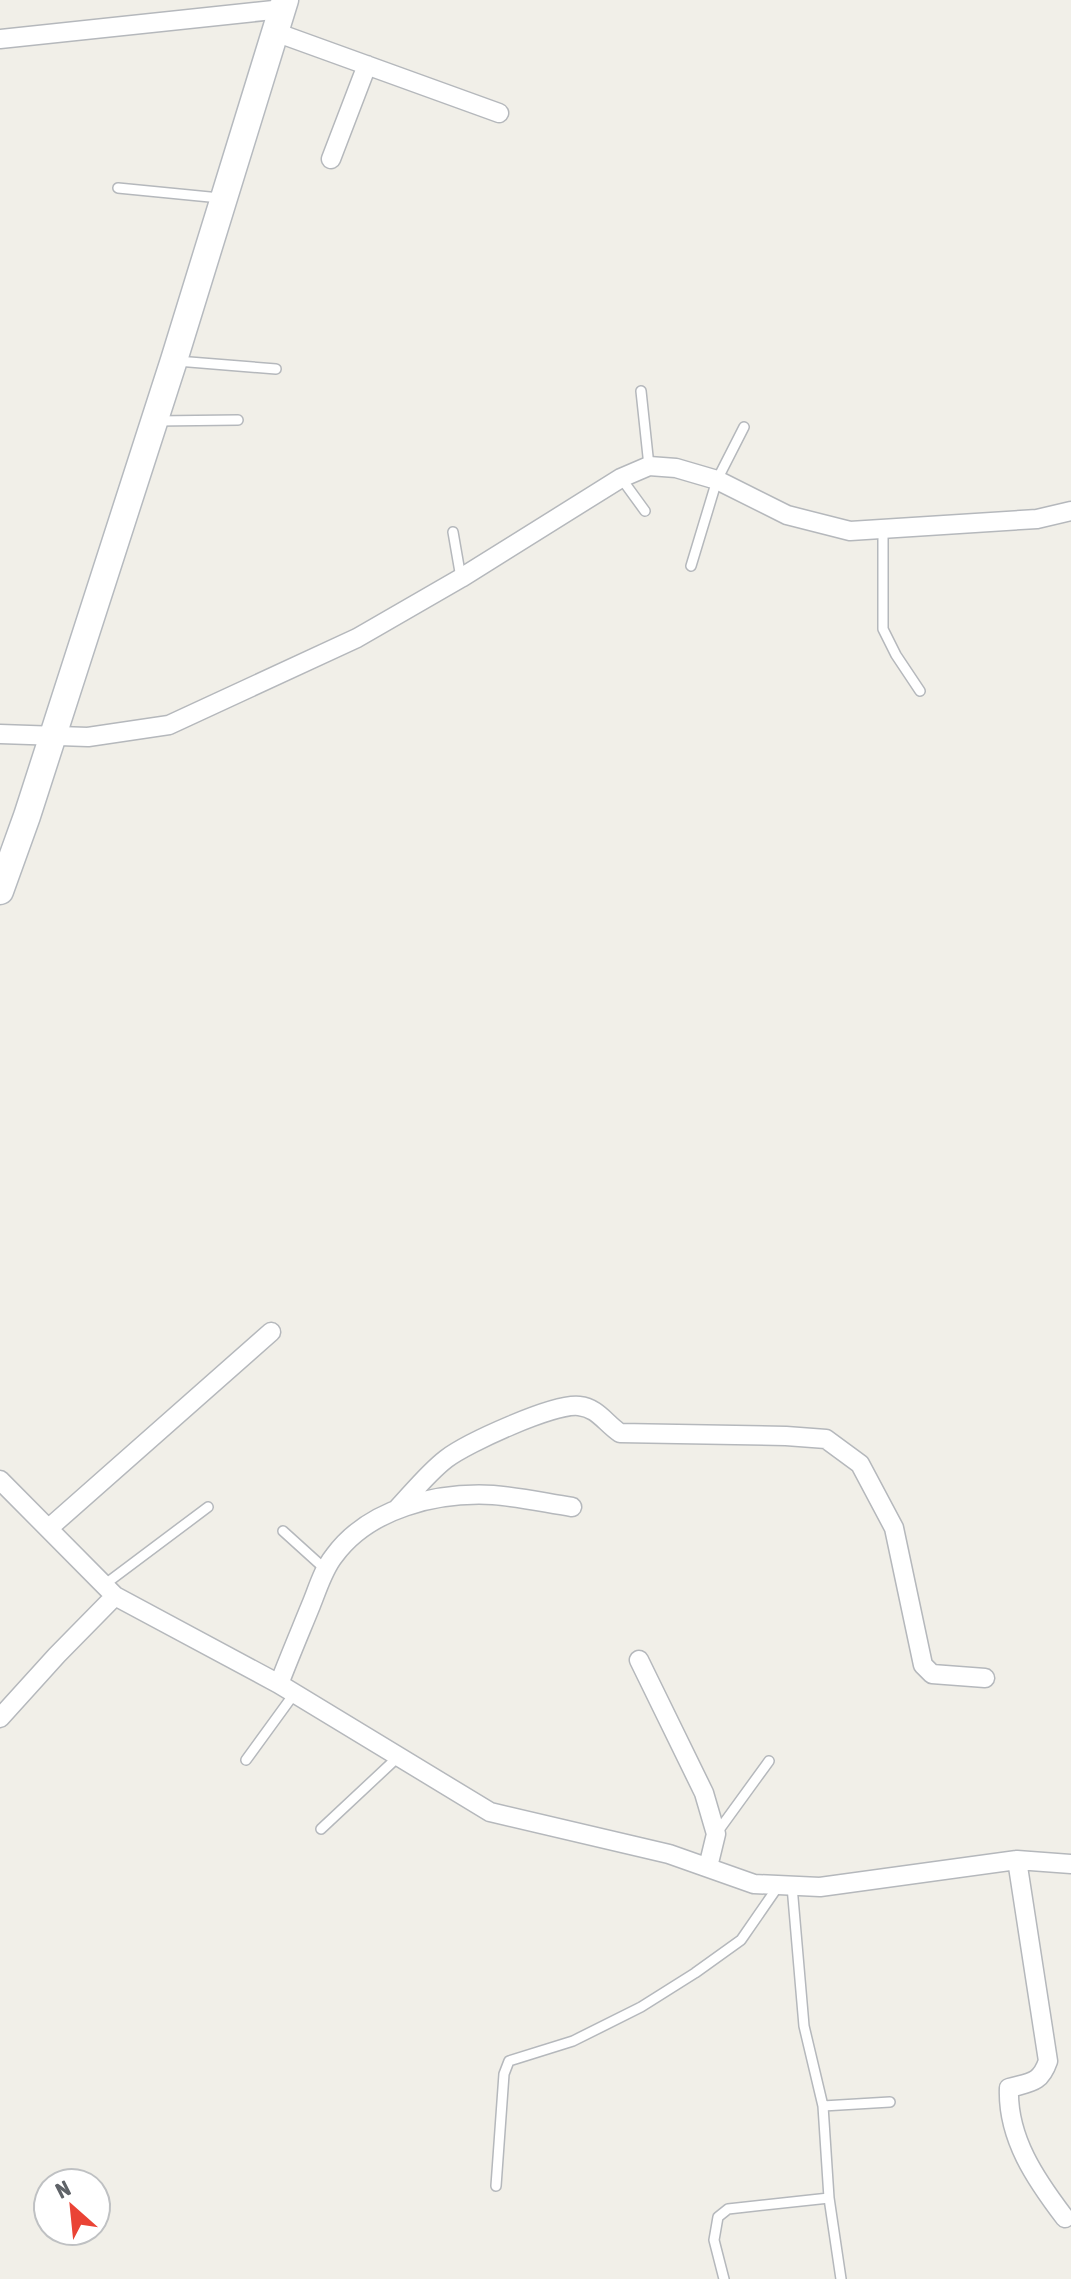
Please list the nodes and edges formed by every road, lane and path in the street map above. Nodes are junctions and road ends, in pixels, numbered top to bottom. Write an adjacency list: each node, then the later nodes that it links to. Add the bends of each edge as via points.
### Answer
1 (281, 13): 2 (street); 3 (street); 7 (street)
2 (0, 39)
3 (367, 65): 4 (street); 5 (street)
4 (499, 113)
5 (331, 159)
6 (118, 188): 7 (lane)
7 (223, 198): 8 (street)
8 (174, 360): 9 (lane); 12 (street)
9 (276, 369)
10 (641, 391): 14 (lane)
11 (238, 420): 12 (lane)
12 (153, 421): 25 (street)
13 (744, 427): 16 (lane)
14 (649, 466): 15 (street); 16 (street)
15 (621, 478): 17 (lane); 22 (street)
16 (717, 480): 19 (street, via 787,515 850,531); 21 (lane)
17 (645, 511)
18 (1071, 511): 19 (street, via 1037,519)
19 (883, 529): 23 (lane, via 883,629)
20 (453, 532): 22 (lane)
21 (691, 566)
22 (461, 578): 25 (street, via 357,638 169,725 88,737)
23 (920, 691)
24 (0, 734): 25 (street)
25 (52, 736): 26 (street)
26 (7, 851): 27 (street)
27 (0, 891)
28 (271, 1332): 33 (street)
29 (0, 1480): 33 (street)
30 (208, 1507): 36 (lane)
31 (572, 1507): 32 (street, via 493,1495)
32 (398, 1508): 35 (street, via 346,1543); 38 (street, via 446,1458 547,1411 578,1406 600,1413 620,1433 826,1439 860,1464 894,1528 923,1665 932,1674)
33 (49, 1528): 36 (street)
34 (283, 1531): 35 (lane)
35 (325, 1569): 39 (street)
36 (110, 1590): 39 (street); 40 (street)
37 (639, 1660): 45 (street, via 704,1793)
38 (985, 1678)
39 (286, 1689): 41 (street); 42 (lane)
40 (0, 1718)
41 (398, 1757): 44 (lane); 48 (street, via 490,1812)
42 (246, 1760)
43 (769, 1761): 45 (lane)
44 (321, 1829)
45 (716, 1834): 48 (street)
46 (1017, 1860): 47 (street); 49 (street, via 820,1887); 54 (street, via 1048,2061 1037,2080 1009,2088 1008,2103 1023,2156)
47 (1071, 1864)
48 (708, 1867): 49 (street, via 754,1884)
49 (786, 1885): 51 (lane, via 804,2026); 52 (lane, via 741,1940 695,1973 573,2041 509,2061)
50 (890, 2102): 51 (lane)
51 (823, 2106): 53 (lane)
52 (496, 2186)
53 (829, 2198): 55 (lane, via 728,2209 718,2217 714,2240); 56 (lane)
54 (1065, 2218)
55 (724, 2279)
56 (841, 2279)

